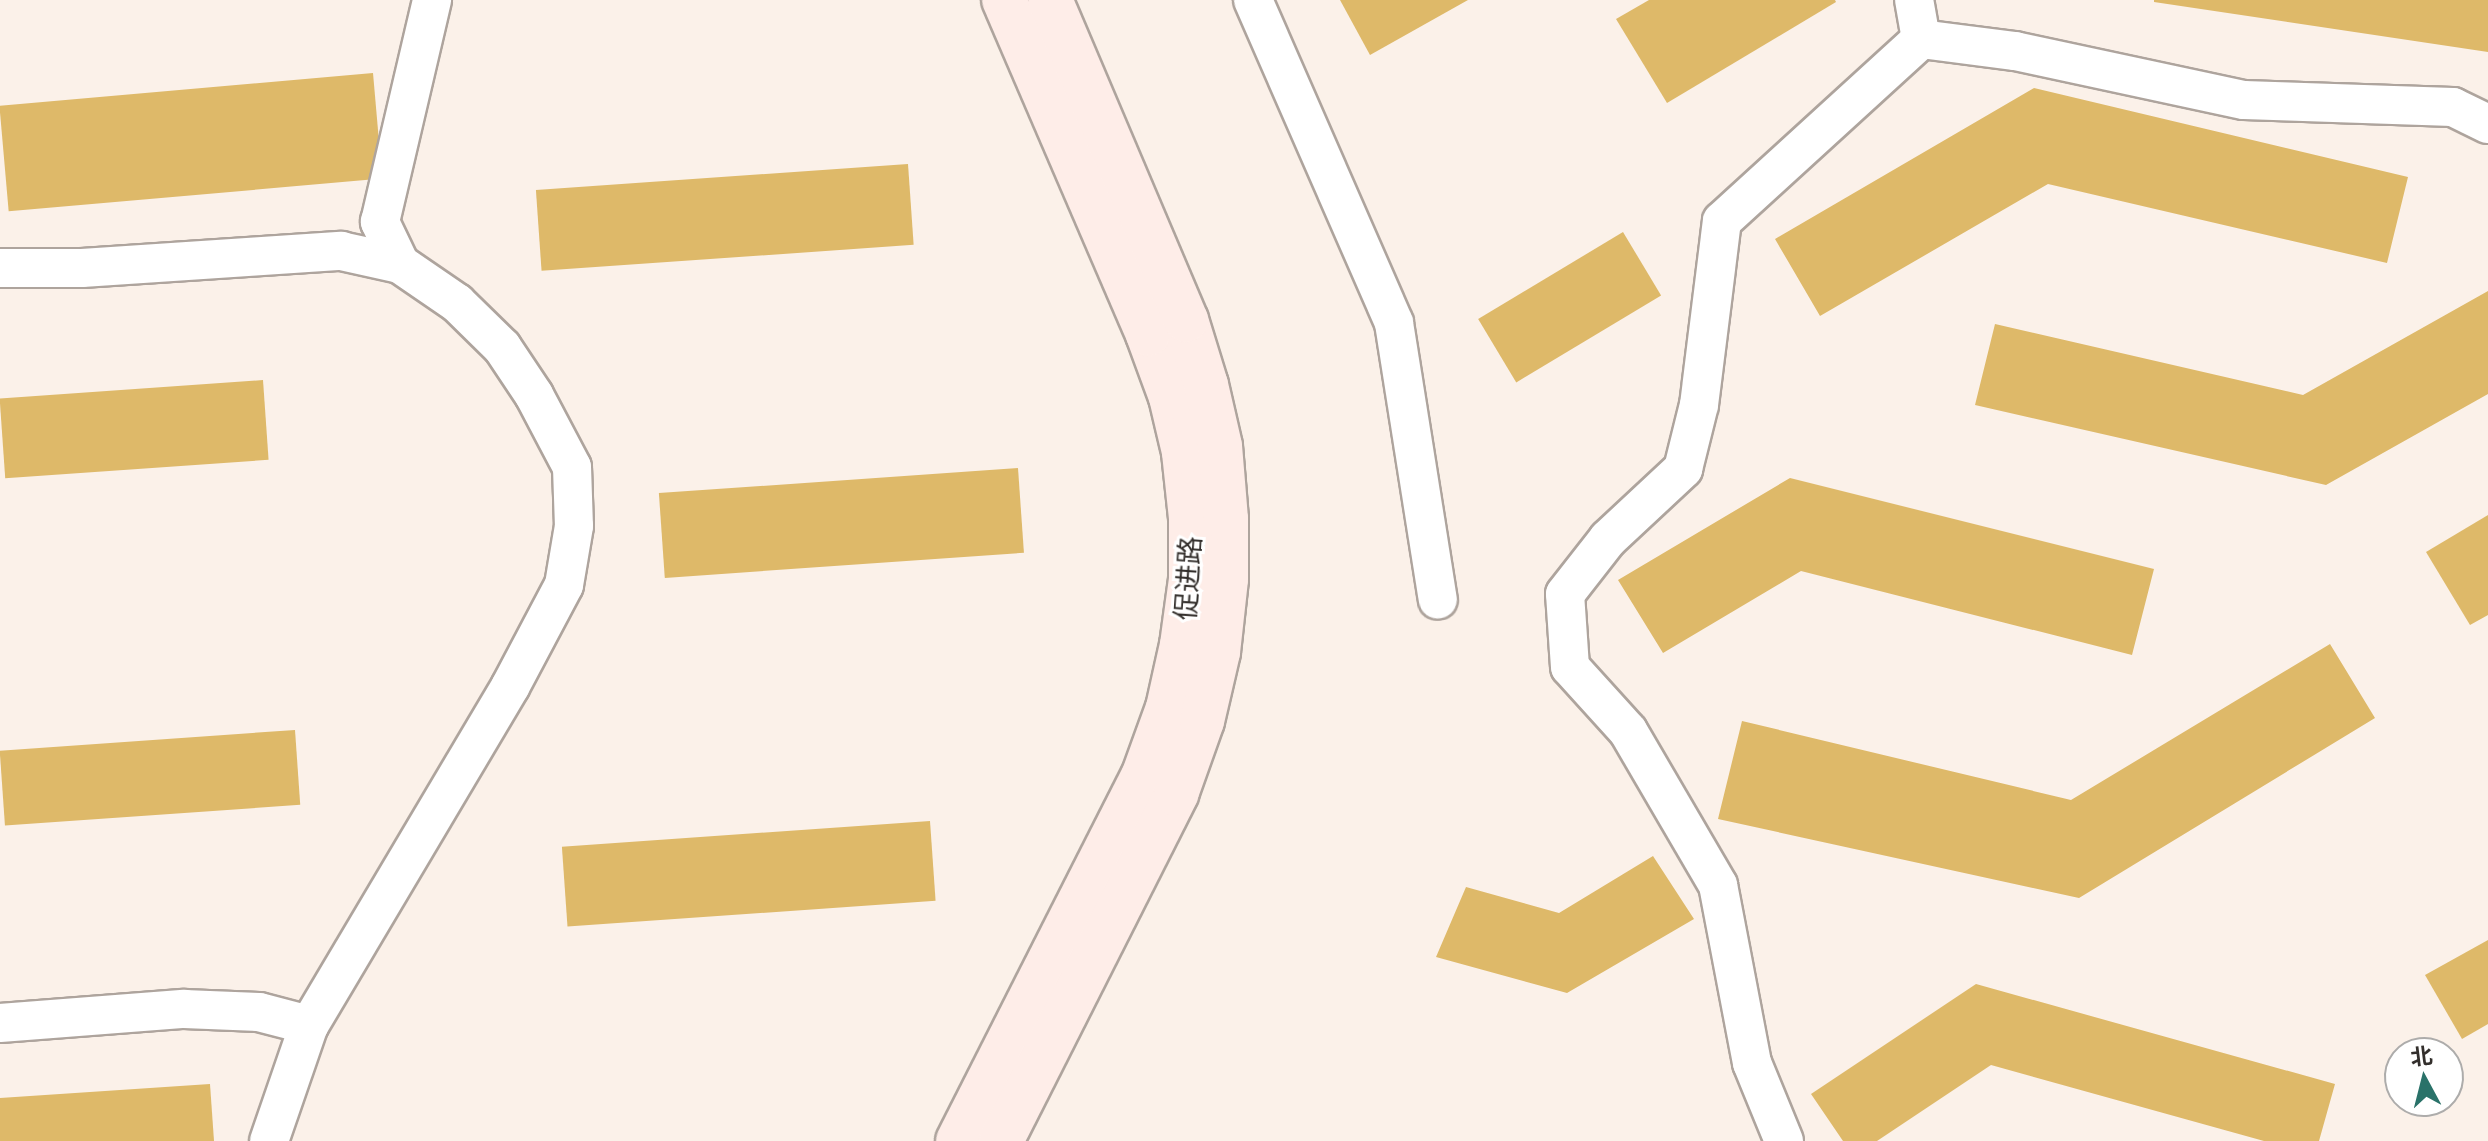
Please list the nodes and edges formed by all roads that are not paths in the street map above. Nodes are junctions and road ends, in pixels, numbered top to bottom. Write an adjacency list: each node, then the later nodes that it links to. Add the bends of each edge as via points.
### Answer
1 (432, 0): 8 (street, via 380,222)
2 (1004, 0): 14 (main road, 促进路, via 1171,397 1186,465 1191,579 1168,708 1143,777)
3 (1050, 0): 15 (main road, 促进路, via 1186,320 1206,385 1220,446 1226,579 1215,666 1176,794)
4 (1253, 0): 10 (street, via 1394,323)
5 (1914, 0): 6 (street)
6 (1921, 39): 7 (street, via 2015,51 2244,100 2453,107); 16 (street, via 1722,221 1699,405 1683,469 1608,539 1565,594 1570,667 1628,731 1718,885 1752,1063)
7 (2488, 124)
8 (400, 264): 9 (street, via 341,251 82,268); 12 (street, via 457,303 502,347 534,395 572,467 574,526 564,585 524,662)
9 (0, 268)
10 (1438, 600)
11 (0, 1023): 12 (street, via 184,1009 259,1012)
12 (309, 1025): 13 (street)
13 (269, 1141)
14 (958, 1141)
15 (1001, 1141)
16 (1784, 1141)

